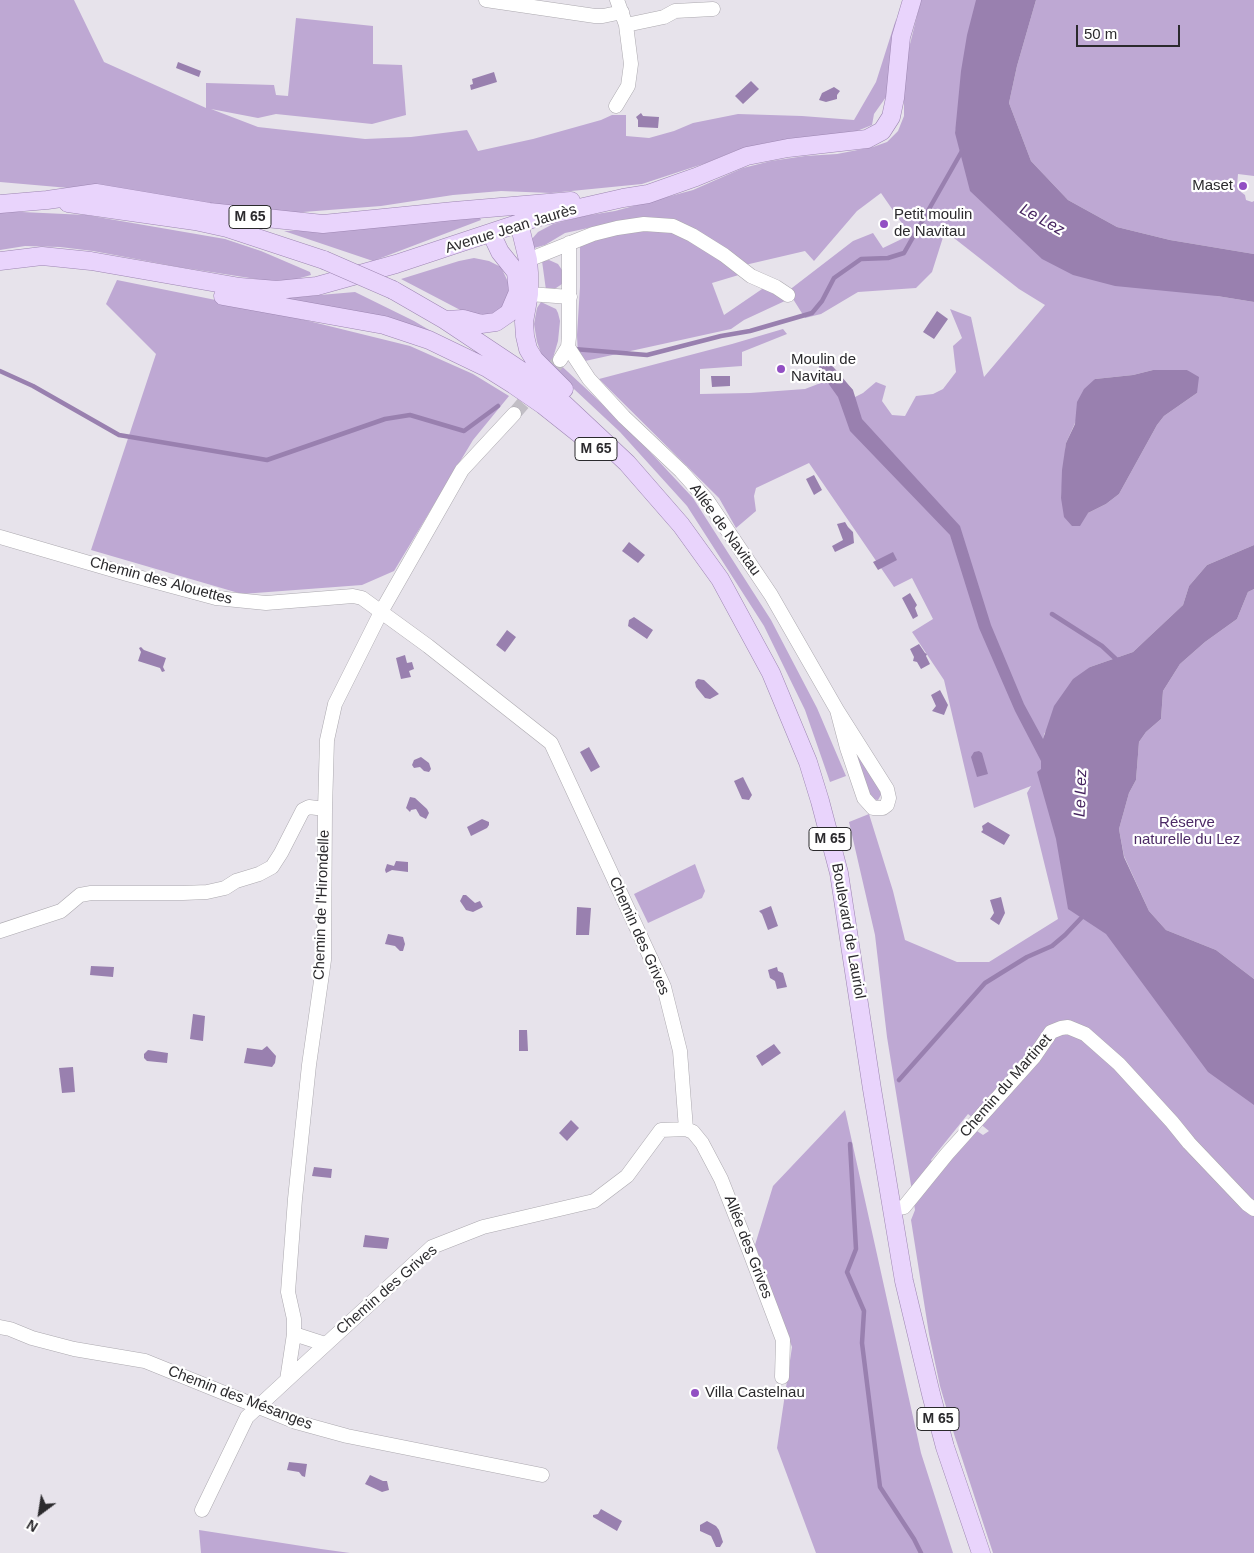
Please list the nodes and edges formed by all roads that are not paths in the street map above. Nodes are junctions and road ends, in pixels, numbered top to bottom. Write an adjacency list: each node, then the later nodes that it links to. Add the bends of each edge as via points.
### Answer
1 (486, 0): 4 (street, via 595,16)
2 (912, 0): 7 (main road, Avenue Jean Jaurès, via 901,37 891,117 882,130 867,139 747,156 668,188)
3 (713, 8): 4 (street, via 664,16)
4 (622, 13): 5 (street, via 631,76)
5 (616, 106)
6 (0, 195): 8 (main road, M 65)
7 (623, 198): 8 (main road, M 65, via 323,224 209,212 96,193); 10 (main road, Avenue Jean Jaurès)
8 (48, 200): 9 (main road, M 65); 19 (main road, M 65, bridge, via 195,221 259,238 324,260 393,290)
9 (0, 204)
10 (519, 224): 11 (main road, Avenue Jean Jaurès); 14 (main road, M 65)
11 (491, 233): 14 (main road, via 500,252); 15 (main road, Avenue Jean Jaurès, via 316,286 277,290 240,287)
12 (569, 243): 14 (street); 17 (street, via 617,228 644,224 673,226 724,255 751,276); 18 (street)
13 (0, 261): 15 (main road, Avenue Jean Jaurès, via 42,256)
14 (522, 266): 16 (main road, M 65)
15 (159, 272): 25 (main road, M 65, via 193,289 384,325 429,340 487,368 575,430 602,454)
16 (523, 293): 18 (street); 19 (main road, M 65, via 509,313 496,322 481,324 463,319); 23 (main road, M 65, via 525,336 534,359 622,442)
17 (788, 294)
18 (570, 297): 20 (street)
19 (445, 320): 23 (main road, Boulevard de Lauriol / M 65, via 547,388)
20 (568, 347): 21 (street); 27 (street, Allée de Navitau, via 589,379 707,500 771,595)
21 (560, 360)
22 (514, 414): 26 (street, Chemin de l'Hirondelle, via 462,470)
23 (627, 463): 25 (main road, Boulevard de Lauriol / M 65, via 681,525)
24 (0, 537): 26 (street, Chemin des Alouettes, via 216,598 266,603 352,596 362,598)
25 (720, 579): 31 (main road, Boulevard de Lauriol / M 65, via 783,698 823,811 839,874)
26 (380, 612): 28 (street, Chemin de l'Hirondelle, via 335,704 327,740); 30 (street, Chemin des Grives, via 551,743 664,987 680,1050)
27 (837, 710): 27 (street, Allée de Navitau, via 864,798 873,808 883,808 889,798 887,789)
28 (325, 810): 29 (street, via 310,807 303,810 272,867 225,888 207,892 80,895 62,912); 34 (street, Chemin de l'Hirondelle, via 324,960 309,1065 288,1292)
29 (0, 932)
30 (686, 1129): 35 (street, Chemin des Grives, via 661,1130 627,1176 594,1201 483,1227 432,1247); 36 (street, Allée des Grives, via 702,1143 721,1179 750,1250 783,1340)
31 (893, 1209): 32 (street, Chemin du Martinet, via 904,1206 1034,1057 1051,1032 1068,1027 1085,1034 1119,1064 1189,1143); 41 (main road, Boulevard de Lauriol / M 65, via 904,1282 931,1394)
32 (1254, 1209)
33 (0, 1327): 38 (street, Chemin des Mésanges, via 74,1349 145,1361)
34 (294, 1334): 35 (street, Chemin des Grives); 37 (street, Chemin de l'Hirondelle)
35 (325, 1344): 37 (street, Chemin des Grives)
36 (782, 1377)
37 (287, 1380): 38 (street)
38 (258, 1408): 39 (street, Chemin des Mésanges, via 347,1436); 40 (street, via 247,1417)
39 (542, 1475)
40 (202, 1510)
41 (981, 1553)

